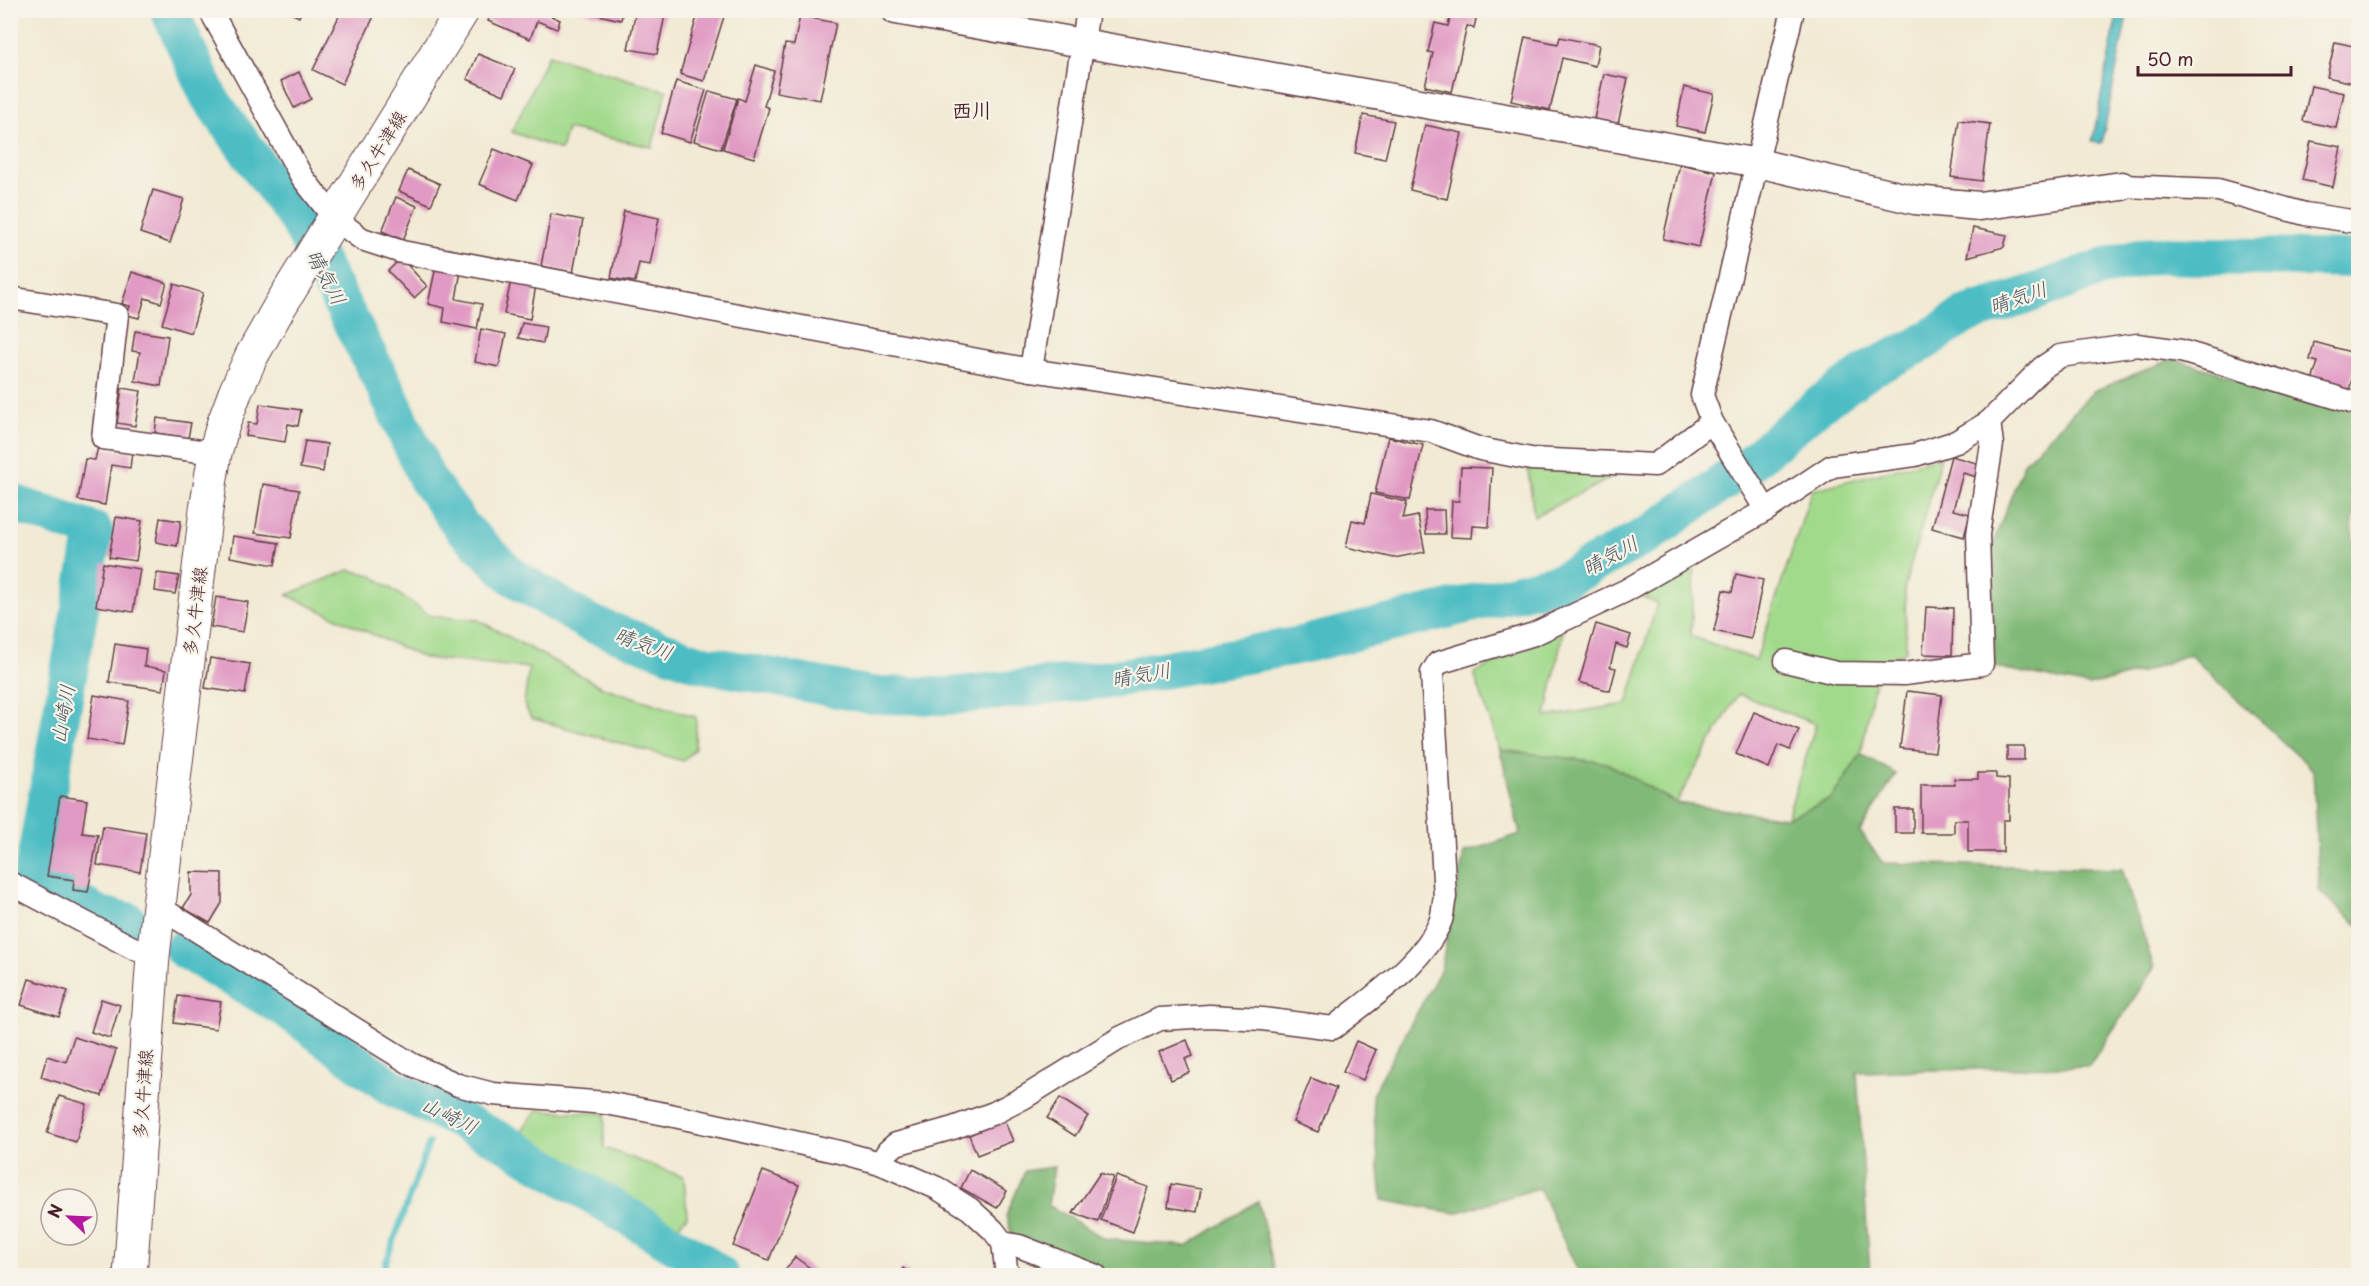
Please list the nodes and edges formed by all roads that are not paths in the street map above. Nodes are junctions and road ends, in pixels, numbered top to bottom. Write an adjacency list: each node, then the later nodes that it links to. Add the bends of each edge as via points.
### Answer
1 (210, 10): 9 (street, via 302,177)
2 (463, 10): 9 (main road, 多久牛津線)
3 (896, 10): 6 (street)
4 (1088, 10): 6 (street)
5 (1793, 10): 7 (street)
6 (1081, 44): 7 (street); 12 (street)
7 (1758, 163): 8 (street, via 1915,200 1979,206); 14 (street, via 1702,395)
8 (2122, 186): 10 (street, via 2218,190 2305,214)
9 (334, 218): 12 (street, via 362,239 402,252); 16 (main road, 多久牛津線, via 251,357)
10 (2358, 222)
11 (10, 298): 16 (street, via 117,315 103,438)
12 (1031, 370): 14 (street, via 1431,431 1480,449 1530,459 1655,465)
13 (2358, 404): 15 (street, via 2181,351 2137,345 2060,356 2042,368)
14 (1712, 422): 17 (street)
15 (1989, 422): 17 (street, via 1956,442 1915,455 1832,466); 18 (street, via 1992,444 1978,534 1982,664 1904,674 1836,673)
16 (215, 453): 20 (main road, 多久牛津線)
17 (1766, 510): 22 (street, via 1580,613 1534,634 1438,663 1432,673 1445,897 1441,920 1429,942 1408,966 1333,1028 1210,1016 1160,1019 1120,1038 994,1113 896,1144)
18 (1786, 661)
19 (10, 883): 21 (street)
20 (159, 907): 21 (main road, 多久牛津線); 22 (street, via 413,1065 458,1086 493,1094 606,1103)
21 (153, 956): 24 (main road, 多久牛津線)
22 (879, 1163): 23 (street, via 937,1188 970,1209)
23 (1003, 1244): 25 (street); 26 (street, via 1019,1246)
24 (130, 1275)
25 (1007, 1275)
26 (1096, 1275)

